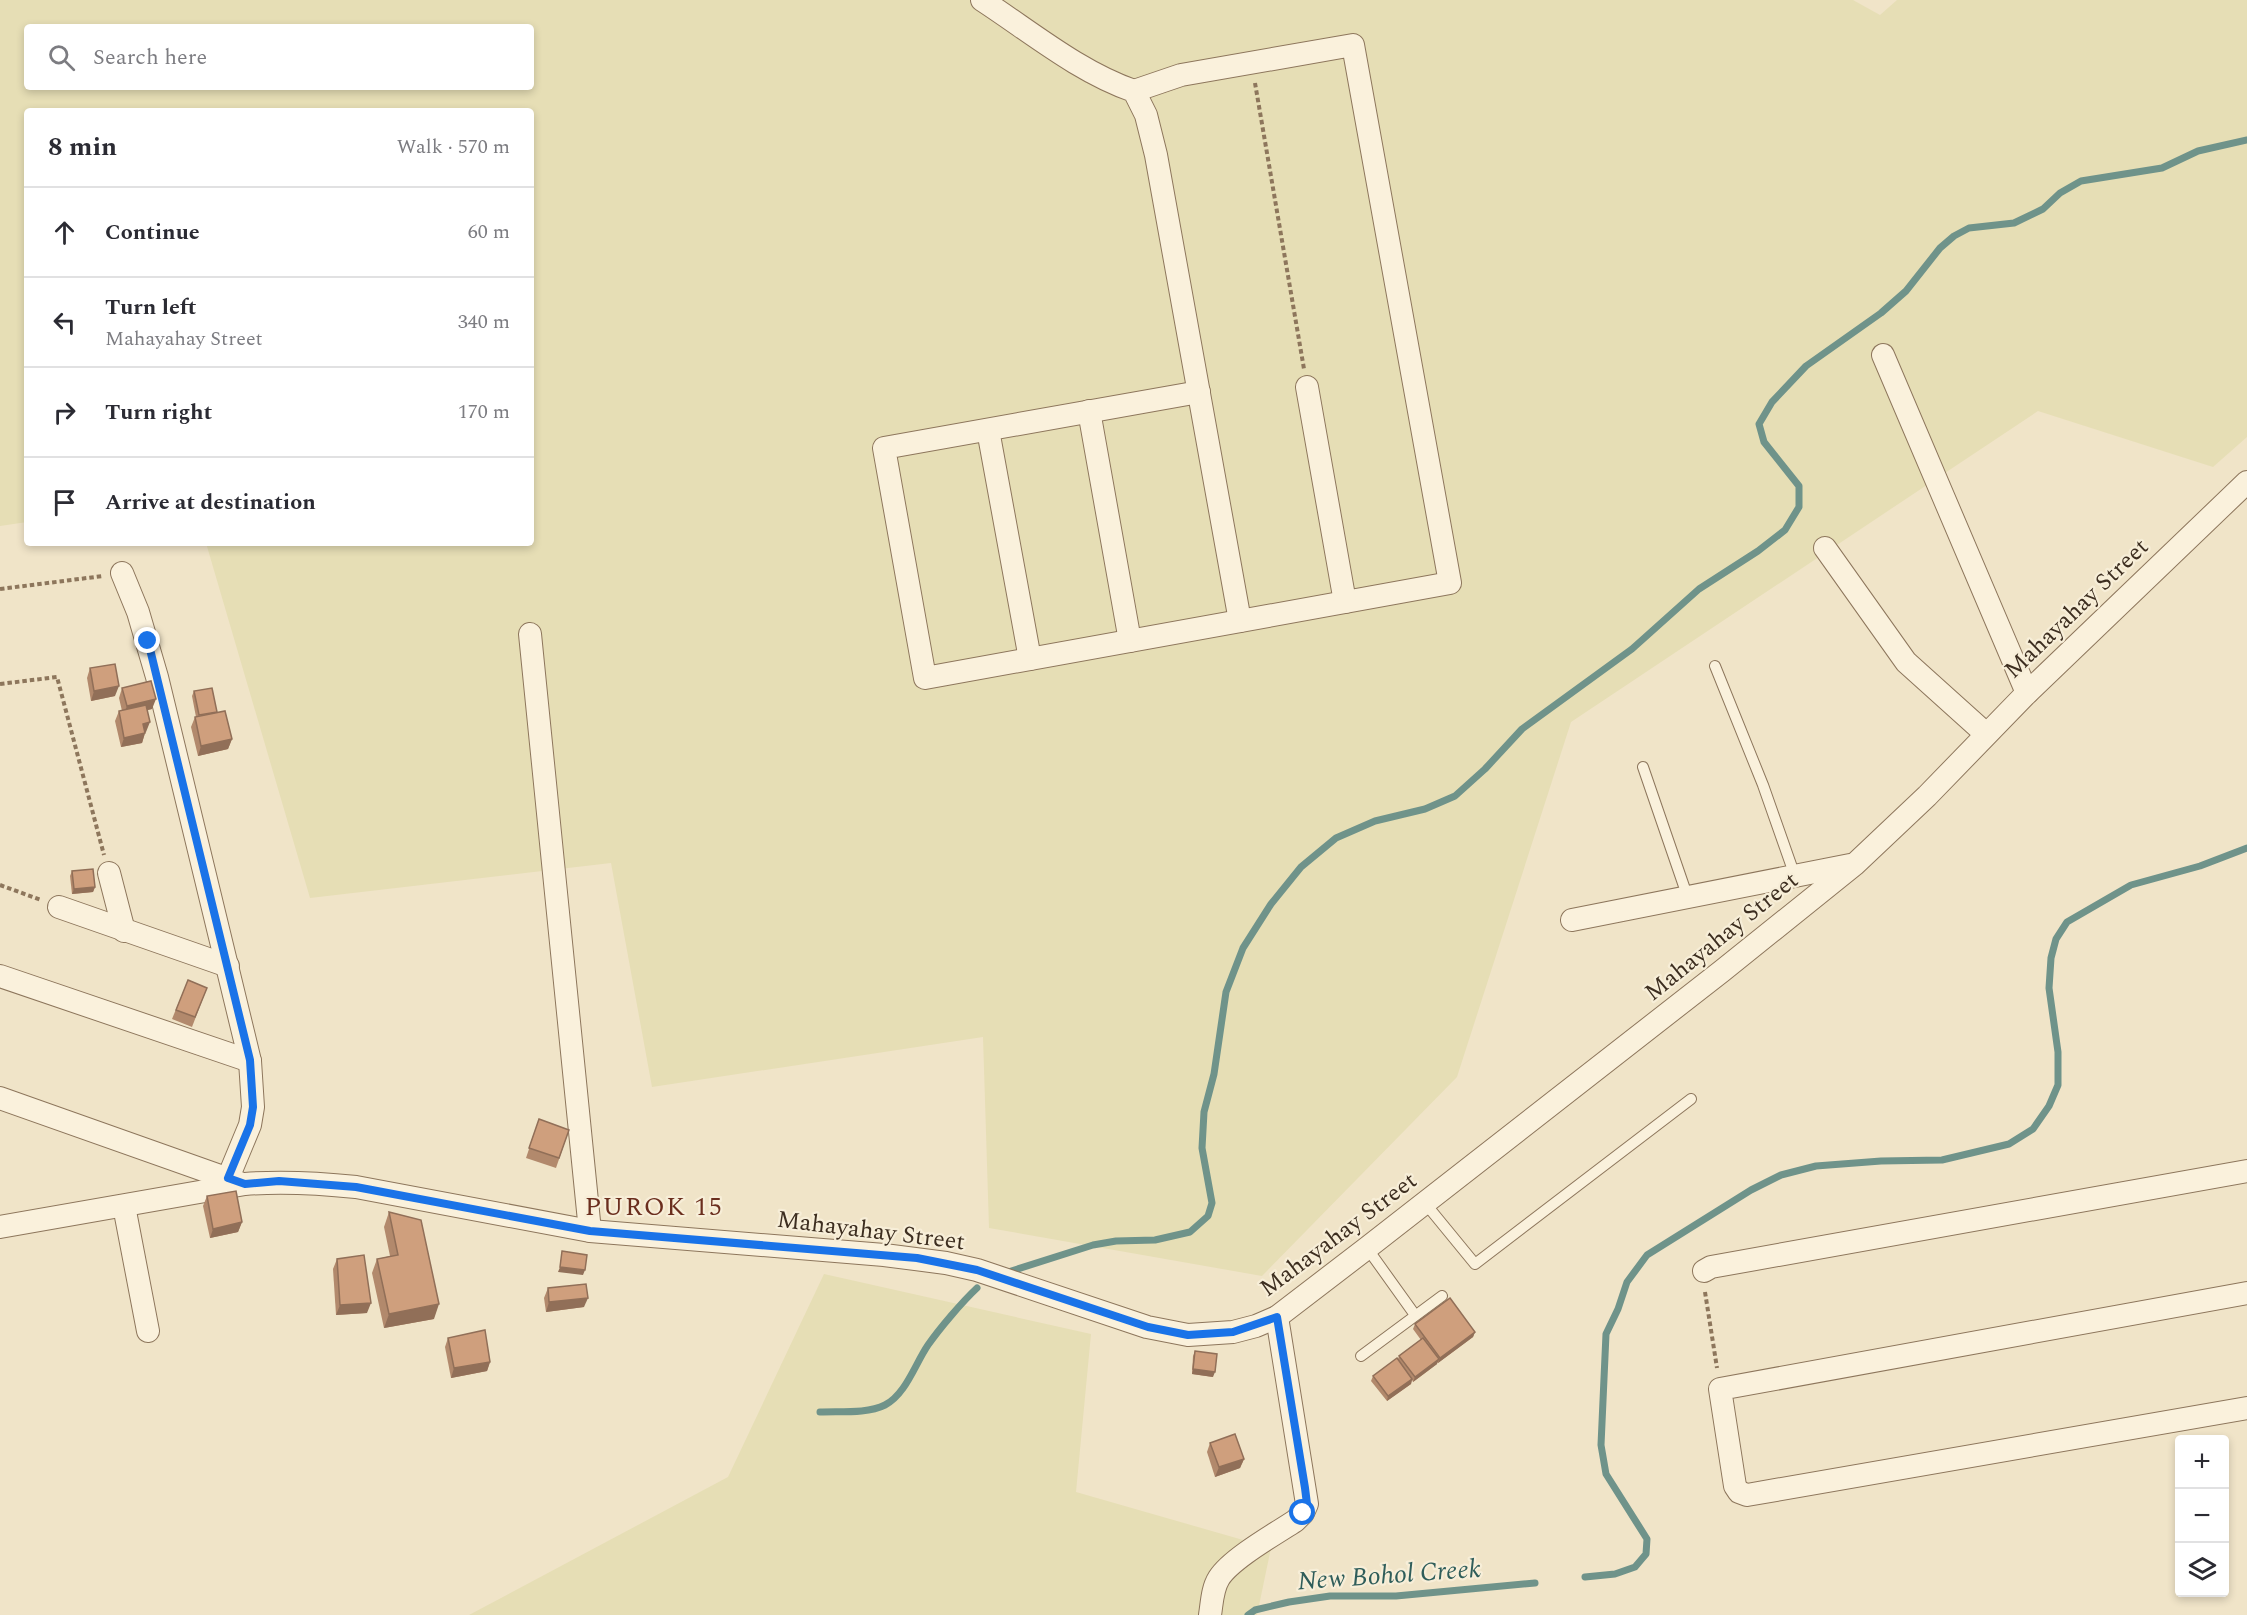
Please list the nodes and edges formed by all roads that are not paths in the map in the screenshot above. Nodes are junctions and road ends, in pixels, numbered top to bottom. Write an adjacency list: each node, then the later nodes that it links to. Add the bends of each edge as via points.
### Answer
1 (982, 0): 2 (street, via 1090,72)
2 (1134, 91): 5 (street, via 1151,131); 11 (street, via 1181,75 1353,45 1450,583)
3 (1883, 355): 17 (street)
4 (1307, 387): 11 (street)
5 (1198, 392): 6 (street); 12 (street)
6 (1089, 411): 7 (street); 14 (street)
7 (988, 430): 15 (street); 15 (street, via 884,448 925,678)
8 (2247, 482): 17 (street, Mahayahay Street)
9 (1826, 548): 18 (street, via 1906,663)
10 (122, 573): 27 (street, via 148,641)
11 (1345, 602): 12 (street)
12 (1240, 621): 14 (street)
13 (530, 634): 37 (street)
14 (1130, 641): 15 (street)
15 (1030, 659)
16 (1714, 666): 22 (lane, via 1764,785)
17 (2026, 693): 18 (street, Mahayahay Street)
18 (1986, 734): 20 (street, Mahayahay Street)
19 (1643, 767): 23 (lane)
20 (1854, 865): 22 (street); 34 (street, Mahayahay Street)
21 (109, 873): 26 (street)
22 (1795, 877): 23 (street)
23 (1688, 898): 25 (street)
24 (59, 907): 26 (street)
25 (1572, 921)
26 (124, 930): 27 (street)
27 (228, 966): 29 (street)
28 (0, 976): 29 (street)
29 (250, 1060): 33 (street, via 253,1107)
30 (0, 1098): 33 (street)
31 (1691, 1099): 34 (lane, via 1475,1264)
32 (2246, 1175): 39 (street)
33 (236, 1181): 35 (street, Mahayahay Street); 37 (street, Mahayahay Street, via 356,1187)
34 (1425, 1203): 38 (street, Mahayahay Street)
35 (124, 1206): 36 (street, Mahayahay Street); 44 (street)
36 (0, 1227)
37 (590, 1231): 43 (street, Mahayahay Street, via 946,1263 1148,1327 1188,1335 1233,1332)
38 (1367, 1248): 42 (lane); 43 (street, Mahayahay Street)
39 (1704, 1271)
40 (2247, 1293): 46 (street, via 1720,1389 1735,1486 1747,1495)
41 (1442, 1296): 42 (lane)
42 (1415, 1316): 45 (lane)
43 (1277, 1317): 47 (street, via 1307,1504 1295,1521 1220,1577)
44 (148, 1330)
45 (1361, 1356)
46 (2247, 1408)
47 (1210, 1615)

